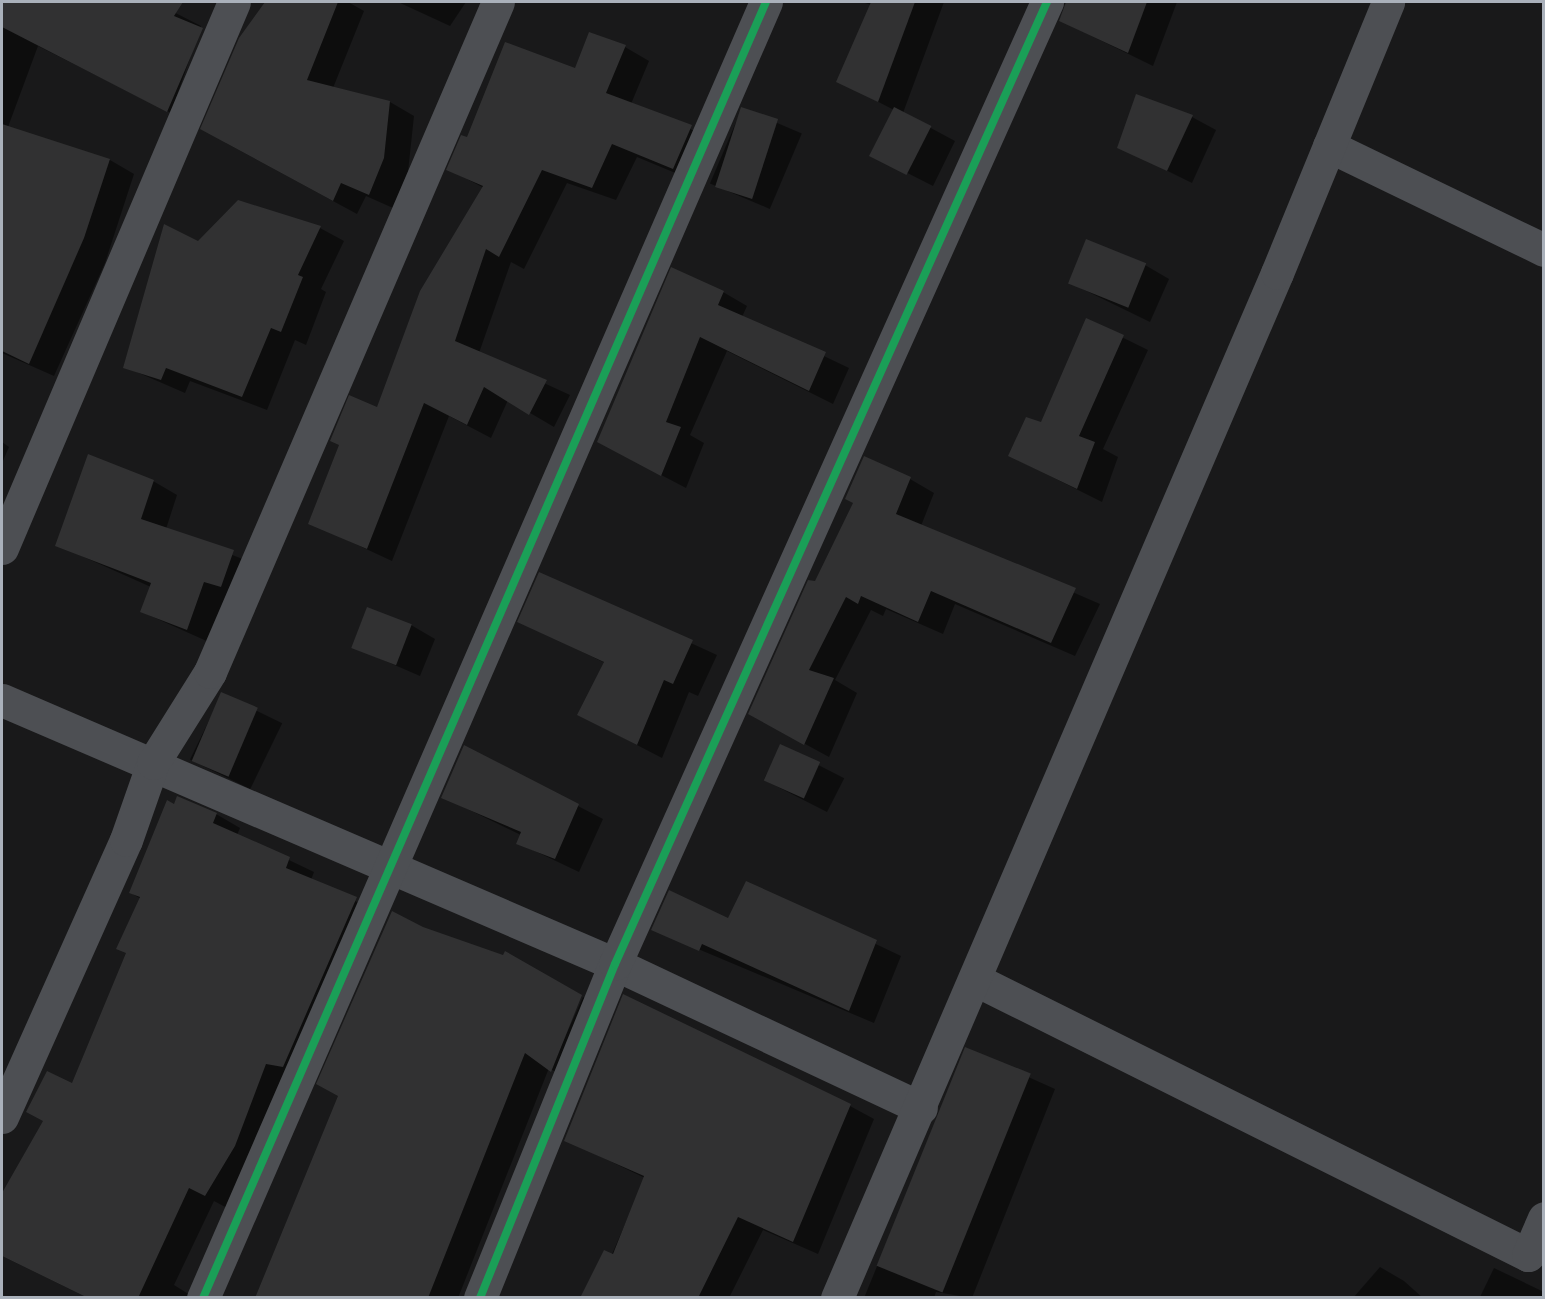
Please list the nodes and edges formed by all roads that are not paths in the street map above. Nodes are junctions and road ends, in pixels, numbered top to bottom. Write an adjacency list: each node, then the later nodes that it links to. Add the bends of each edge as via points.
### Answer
1 (234, 2): 8 (street)
2 (498, 2): 10 (street, via 210,672)
3 (766, 2): 11 (street)
4 (1047, 2): 12 (street)
5 (1388, 2): 6 (street)
6 (1329, 146): 7 (street); 13 (street)
7 (1544, 250)
8 (2, 548)
9 (2, 700): 10 (street)
10 (153, 763): 11 (street); 15 (street, via 126,840)
11 (390, 864): 12 (street); 18 (street)
12 (615, 964): 14 (street); 19 (street)
13 (976, 980): 14 (street); 17 (street)
14 (921, 1108): 20 (street)
15 (2, 1117)
16 (1544, 1218): 17 (street)
17 (1536, 1259)
18 (203, 1298)
19 (480, 1298)
20 (837, 1298)

